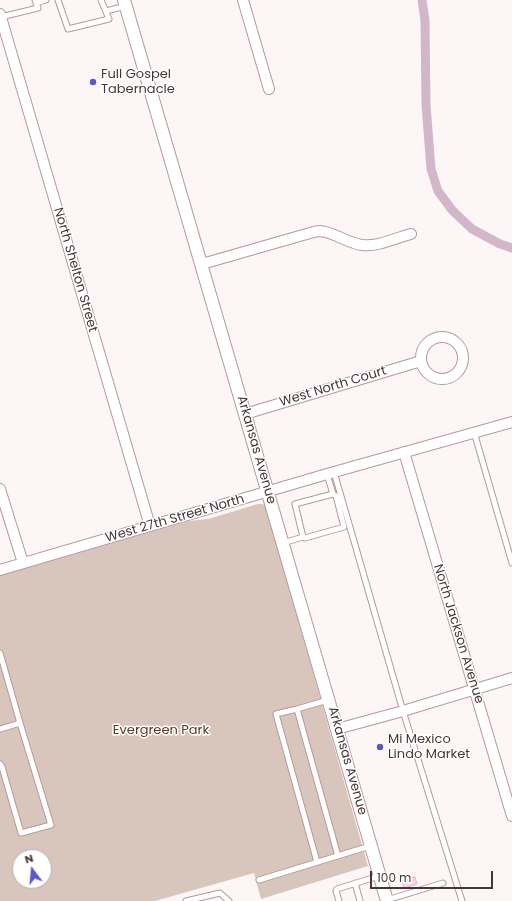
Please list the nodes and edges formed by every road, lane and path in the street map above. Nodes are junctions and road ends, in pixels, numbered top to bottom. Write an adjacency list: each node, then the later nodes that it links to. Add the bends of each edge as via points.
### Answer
1 (46, 0): 5 (lane)
2 (58, 0): 7 (lane, via 68,29 109,19)
3 (101, 0): 7 (lane)
4 (243, 0): 9 (street)
5 (36, 1): 8 (lane, via 38,8)
6 (125, 3): 7 (lane); 11 (street, Arkansas Avenue)
7 (106, 11)
8 (0, 16): 21 (street, North Shelton Street)
9 (269, 89)
10 (410, 234): 11 (street, via 376,245 363,245 320,231)
11 (202, 264): 13 (street, Arkansas Avenue)
12 (421, 361): 12 (street, via 421,354 427,342 439,337 452,339 461,349 463,356 459,370 454,375 441,379 428,373); 13 (street, West North Court)
13 (245, 414): 19 (street, Arkansas Avenue)
14 (512, 422): 15 (street, West 27th Street North)
15 (474, 432): 16 (street, West 27th Street North); 25 (lane)
16 (404, 452): 17 (street, West 27th Street North); 29 (street, North Jackson Avenue)
17 (330, 473): 19 (street, West 27th Street North); 20 (lane); 32 (lane)
18 (0, 489): 24 (street)
19 (268, 491): 21 (street, West 27th Street North); 23 (street, Arkansas Avenue)
20 (333, 494): 22 (lane, via 295,504); 22 (lane, via 336,496 344,527)
21 (150, 526): 24 (street, West 27th Street North)
22 (303, 537): 23 (lane)
23 (283, 543): 30 (street, Arkansas Avenue)
24 (23, 563): 26 (street, West 27th Street North)
25 (512, 563)
26 (0, 570)
27 (0, 653): 33 (lane)
28 (512, 678): 29 (street)
29 (475, 690): 32 (street); 37 (street, North Jackson Avenue)
30 (329, 700): 31 (lane); 35 (street, Arkansas Avenue)
31 (297, 709): 39 (lane); 40 (lane, via 276,714)
32 (403, 711): 35 (street); 51 (lane)
33 (20, 723): 34 (lane); 36 (lane, via 51,825 21,833)
34 (0, 729)
35 (337, 729): 38 (street, Arkansas Avenue)
36 (0, 764)
37 (512, 816)
38 (371, 846): 39 (lane); 41 (street, Arkansas Avenue)
39 (338, 856): 40 (lane)
40 (316, 862): 42 (lane)
41 (380, 876): 43 (lane); 46 (street, Arkansas Avenue)
42 (259, 880)
43 (355, 883): 49 (lane, via 337,889); 50 (lane)
44 (443, 883): 45 (lane)
45 (404, 898): 46 (lane)
46 (387, 900)
47 (186, 901): 48 (lane, via 220,893)
48 (229, 901)
49 (338, 901)
50 (360, 901)
51 (462, 901)

